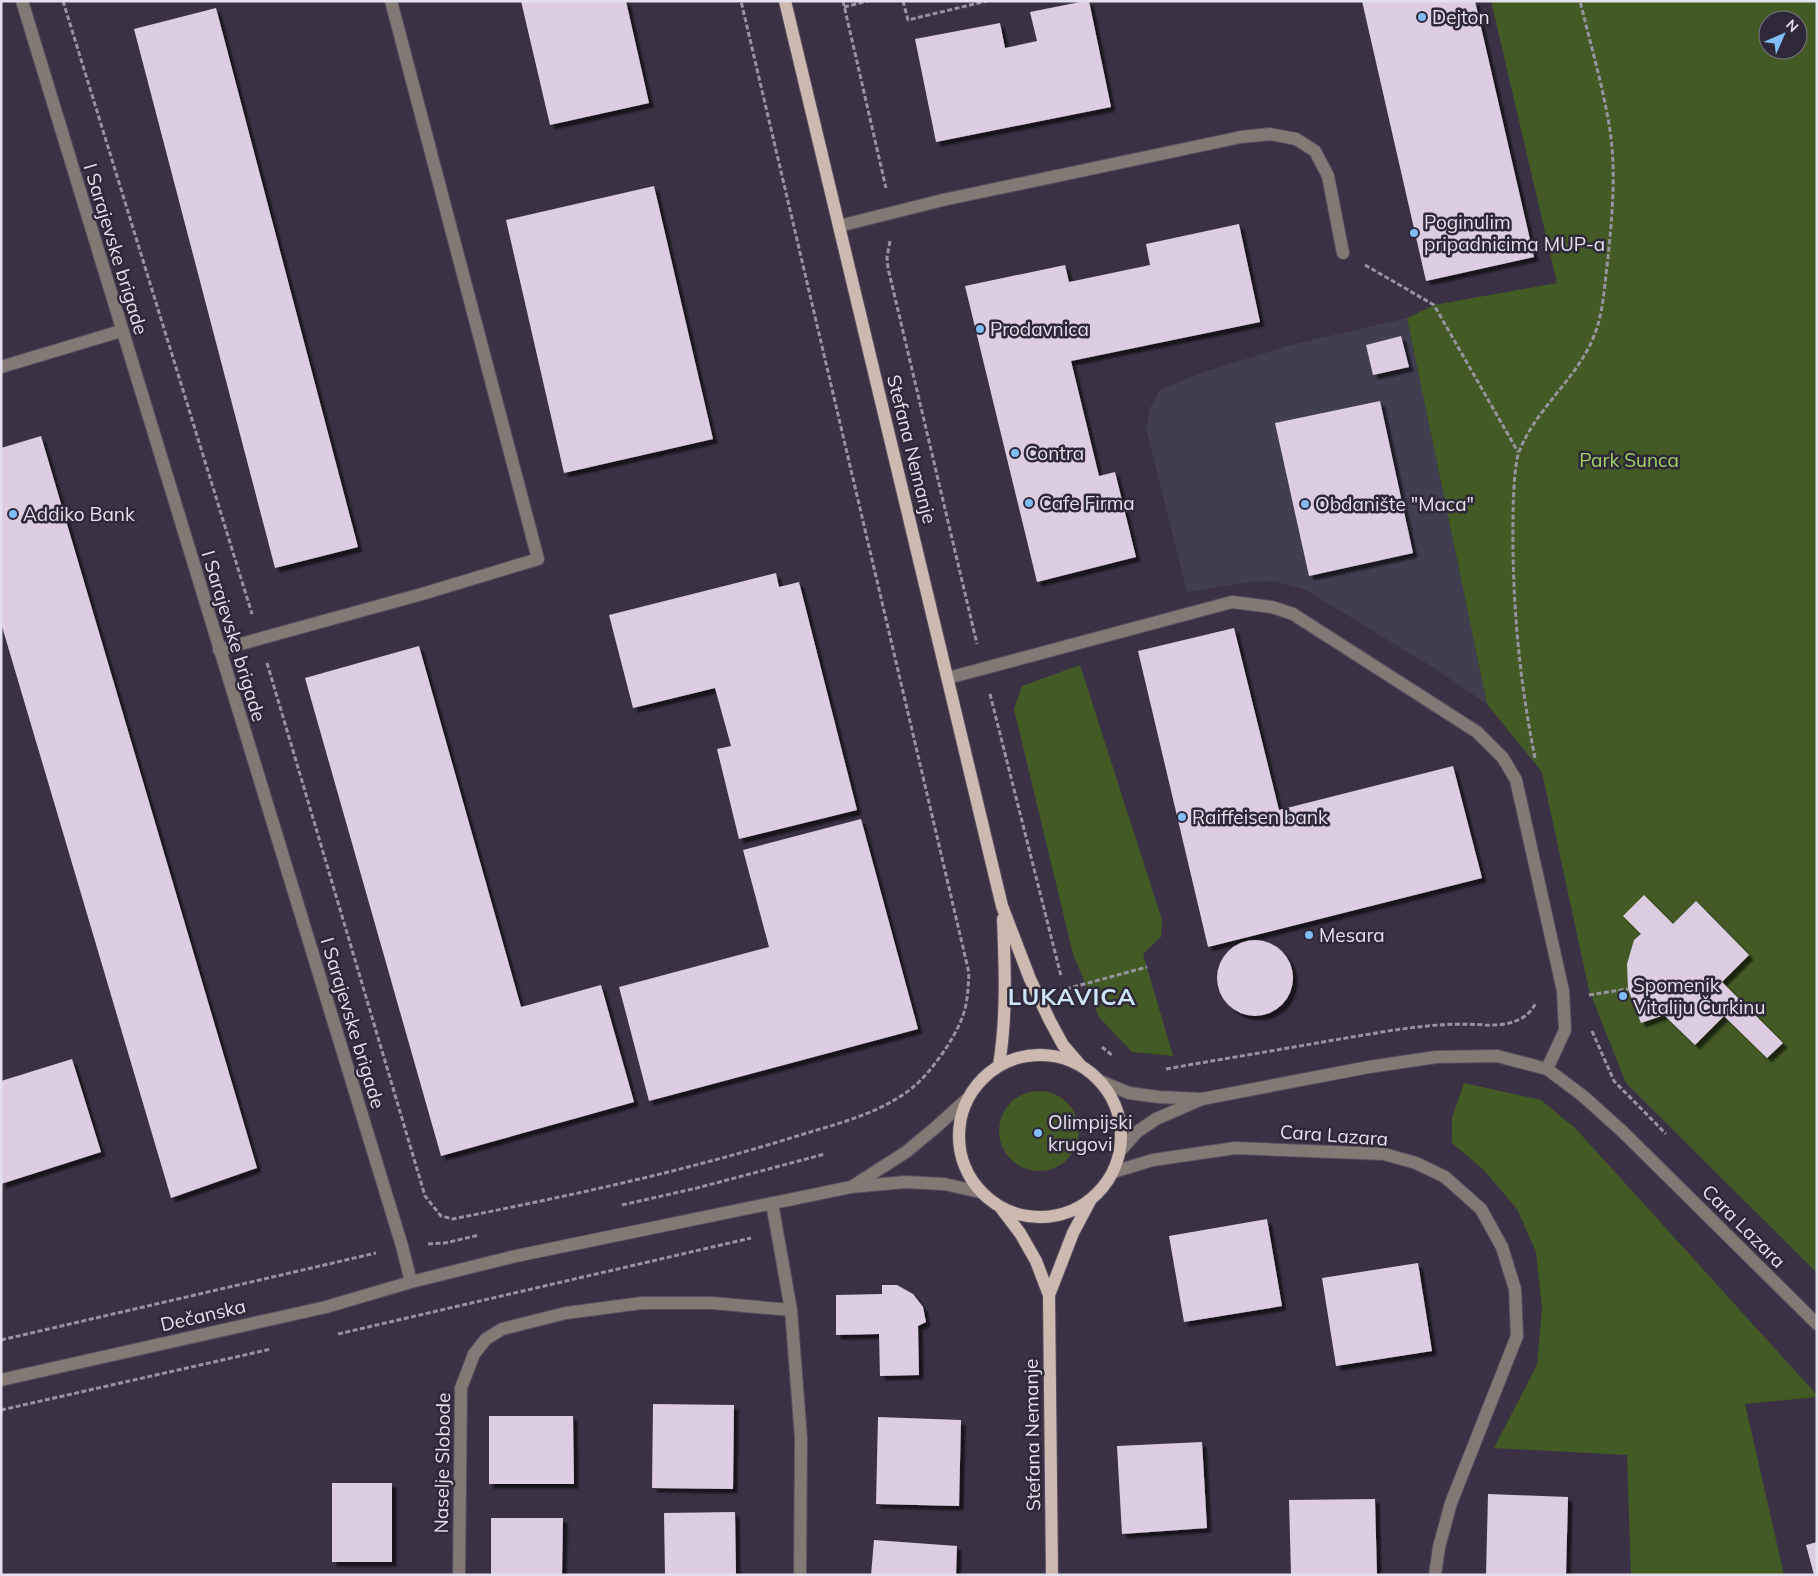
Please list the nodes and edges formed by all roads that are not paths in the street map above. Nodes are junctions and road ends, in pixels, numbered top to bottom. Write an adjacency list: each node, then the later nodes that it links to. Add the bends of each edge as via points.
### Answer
1 (22, 1): 6 (street, I Sarajevske brigade)
2 (391, 1): 8 (street, via 538,559)
3 (785, 1): 4 (main road, Stefana Nemanje)
4 (839, 226): 5 (street, via 943,200 1241,137 1270,134 1296,140 1315,152 1328,176); 9 (main road, Stefana Nemanje)
5 (1343, 253)
6 (121, 331): 7 (street); 8 (street, I Sarajevske brigade)
7 (1, 367)
8 (219, 650): 24 (street, I Sarajevske brigade)
9 (948, 678): 10 (main road, Stefana Nemanje); 13 (street, via 1232,602 1272,607 1293,614 1477,732 1503,758 1516,780 1563,991 1565,1030)
10 (1002, 906): 11 (main road, Stefana Nemanje, via 1006,987); 12 (main road, Stefana Nemanje, via 1050,1021 1062,1045)
11 (999, 1065): 12 (main road, via 1019,1057 1040,1055 1062,1058); 16 (main road, via 980,1080)
12 (1081, 1066): 14 (main road)
13 (1547, 1069): 15 (street, Cara Lazara, via 1497,1056 1436,1057); 27 (street, Cara Lazara, via 1623,1132)
14 (1100, 1081): 15 (street, Cara Lazara, via 1130,1093); 17 (main road, via 1118,1113)
15 (1202, 1099): 17 (street, Cara Lazara, via 1156,1119)
16 (966, 1100): 19 (street, via 906,1152); 20 (main road, via 959,1124 959,1148 966,1172)
17 (1120, 1151): 18 (main road)
18 (1113, 1172): 21 (main road); 32 (street, Cara Lazara, via 1153,1160 1235,1148 1384,1154 1416,1163 1445,1178 1481,1208 1502,1247 1515,1290 1517,1336 1452,1503 1439,1547)
19 (851, 1187): 20 (street, via 915,1182); 22 (street, Dečanska)
20 (980, 1192): 23 (main road)
21 (1091, 1200): 23 (main road, via 1070,1212 1047,1217 1023,1216); 25 (main road, Stefana Nemanje, via 1073,1233)
22 (772, 1203): 24 (street, Dečanska, via 516,1256); 26 (street)
23 (1001, 1208): 25 (main road, Stefana Nemanje, via 1036,1261)
24 (411, 1282): 28 (street, Dečanska, via 326,1307)
25 (1049, 1295): 31 (main road, Stefana Nemanje)
26 (791, 1310): 29 (street, Naselje Slobode, via 712,1303 642,1303 566,1313 502,1329 486,1339 474,1354 461,1388); 30 (street, via 801,1438)
27 (1817, 1324)
28 (1, 1380)
29 (458, 1575)
30 (800, 1575)
31 (1052, 1575)
32 (1435, 1575)

